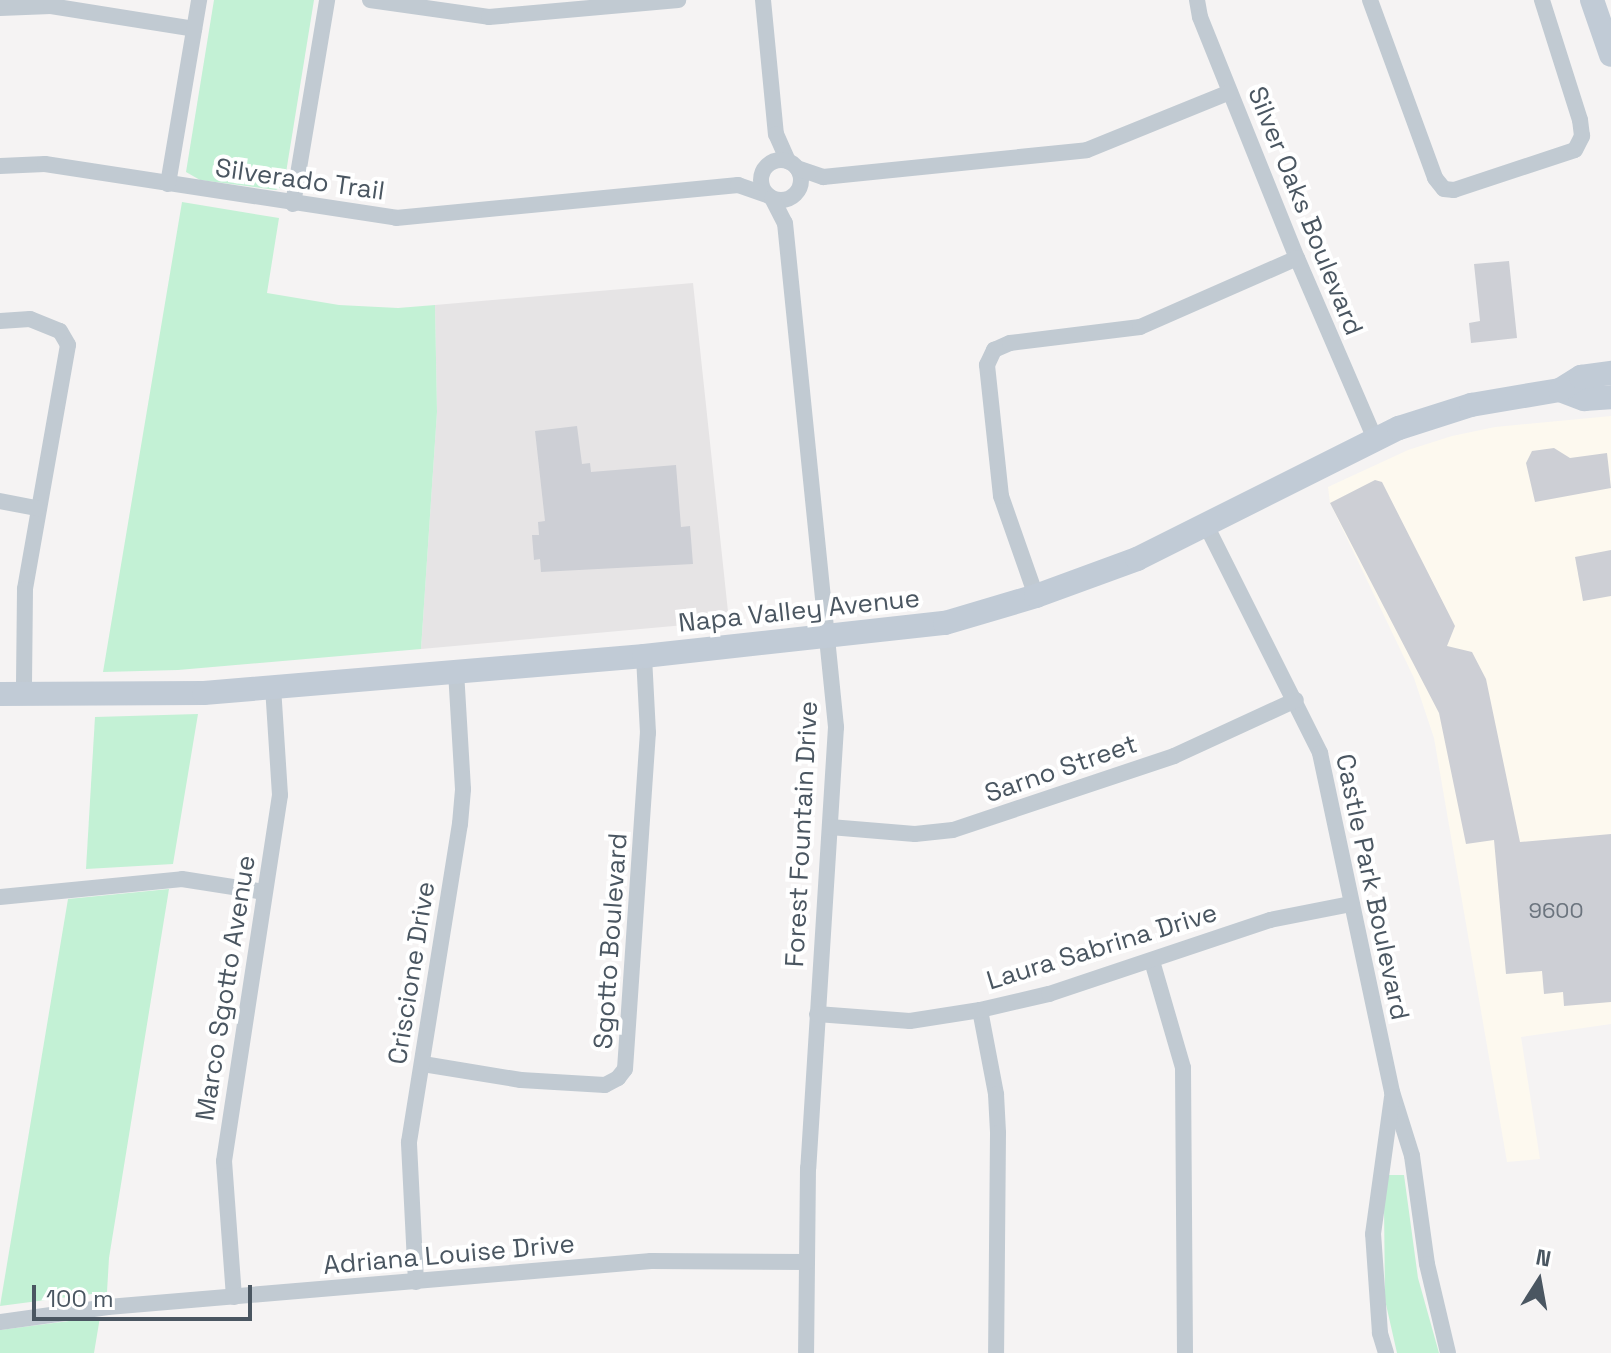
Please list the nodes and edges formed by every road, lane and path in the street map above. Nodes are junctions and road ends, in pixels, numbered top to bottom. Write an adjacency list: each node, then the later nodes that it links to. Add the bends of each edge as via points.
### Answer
1 (199, 0): 11 (street)
2 (327, 0): 23 (street)
3 (370, 0): 4 (street, via 489,17)
4 (678, 0)
5 (763, 0): 14 (street)
6 (1197, 0): 13 (street, Silver Oaks Boulevard)
7 (1370, 0): 8 (street, via 1435,178 1444,189 1454,190 1575,150 1582,136)
8 (1542, 0)
9 (1592, 0): 12 (street)
10 (0, 8): 11 (street, via 51,6)
11 (194, 29): 19 (street)
12 (1611, 55)
13 (1230, 92): 18 (street, via 1087,150); 25 (street, Silver Oaks Boulevard)
14 (776, 134): 15 (street); 17 (street)
15 (793, 165): 17 (street, via 778,160); 18 (street); 21 (street, via 801,180)
16 (0, 166): 19 (street, Silverado Trail, via 45,164)
17 (765, 167): 20 (street, Silverado Trail); 22 (street, via 761,183)
18 (823, 177): 21 (street)
19 (168, 184): 23 (street, Silverado Trail)
20 (738, 185): 22 (street, Silverado Trail); 23 (street, Silverado Trail, via 396,218)
21 (796, 193): 22 (street, via 783,200); 24 (street, Forest Fountain Drive)
22 (769, 197): 24 (street, Forest Fountain Drive)
23 (293, 204)
24 (785, 223): 35 (street, Forest Fountain Drive)
25 (1297, 258): 30 (street, Silver Oaks Boulevard); 34 (street, via 1140,327 1010,343 994,350 987,365 1001,496)
26 (0, 321): 32 (street, via 30,319 60,331 68,345)
27 (1611, 373): 28 (street, Napa Valley Avenue, via 1581,377)
28 (1560, 390): 29 (street, Napa Valley Avenue, via 1584,399); 30 (street, Napa Valley Avenue, via 1460,408)
29 (1611, 397)
30 (1375, 439): 33 (street, Napa Valley Avenue)
31 (0, 501): 32 (street)
32 (37, 508): 39 (street)
33 (1206, 525): 34 (street, Napa Valley Avenue, via 1124,564); 40 (street, Castle Park Boulevard)
34 (1036, 596): 35 (street, Napa Valley Avenue, via 945,623)
35 (827, 636): 36 (street, Napa Valley Avenue); 41 (street, Forest Fountain Drive, via 836,727)
36 (644, 656): 37 (street, Napa Valley Avenue); 48 (street, Sgotto Boulevard, via 648,733 625,1069 605,1085 521,1080)
37 (456, 672): 38 (street, Napa Valley Avenue); 48 (street, Criscione Drive, via 463,789)
38 (273, 687): 39 (street, Napa Valley Avenue, via 154,695); 42 (street, Marco Sgotto Avenue, via 280,795)
39 (12, 694)
40 (1296, 700): 41 (street, Sarno Street, via 1174,756 953,830 915,834); 44 (street, Castle Park Boulevard, via 1320,753)
41 (830, 827): 47 (street, Forest Fountain Drive)
42 (264, 892): 43 (street, via 182,879); 52 (street, Marco Sgotto Avenue, via 224,1161)
43 (0, 897)
44 (1351, 904): 45 (street, Laura Sabrina Drive, via 1270,920); 49 (street, Castle Park Boulevard)
45 (1152, 961): 46 (street, Laura Sabrina Drive); 56 (street, via 1183,1068)
46 (980, 1010): 47 (street, Laura Sabrina Drive, via 910,1021); 55 (street, via 998,1133)
47 (817, 1014): 50 (street, Forest Fountain Drive)
48 (423, 1064): 51 (street, Criscione Drive, via 409,1142)
49 (1392, 1092): 57 (street, Castle Park Boulevard, via 1373,1234); 58 (street, Castle Park Boulevard, via 1412,1156 1429,1277)
50 (807, 1262): 51 (street, Adriana Louise Drive, via 651,1261); 54 (street, Forest Fountain Drive)
51 (416, 1282): 52 (street, Adriana Louise Drive)
52 (234, 1297): 53 (street, Adriana Louise Drive)
53 (0, 1322)
54 (806, 1353)
55 (996, 1353)
56 (1185, 1353)
57 (1386, 1353)
58 (1448, 1353)

